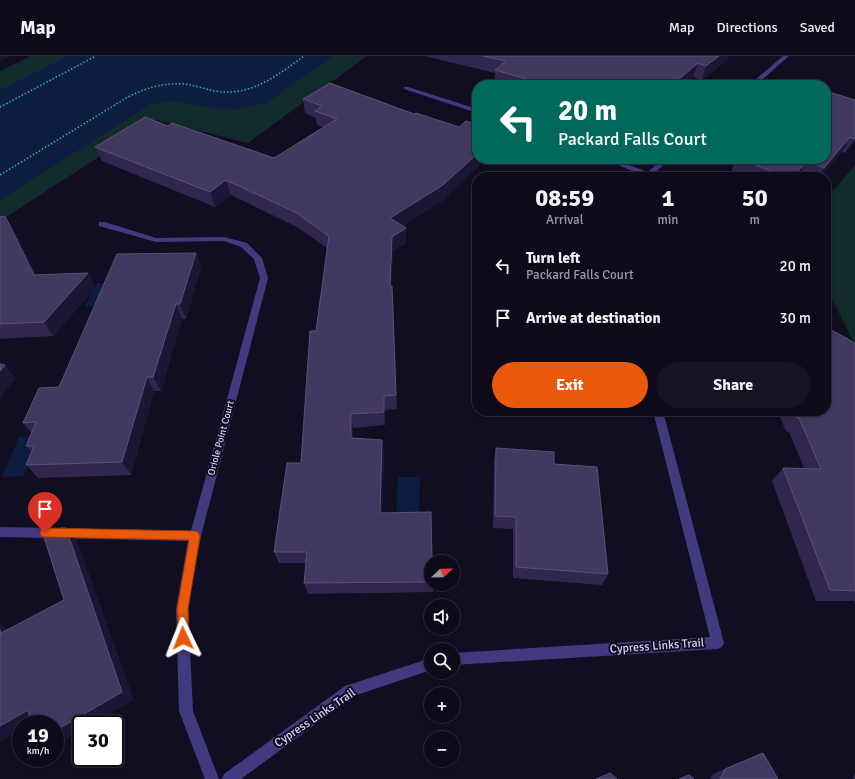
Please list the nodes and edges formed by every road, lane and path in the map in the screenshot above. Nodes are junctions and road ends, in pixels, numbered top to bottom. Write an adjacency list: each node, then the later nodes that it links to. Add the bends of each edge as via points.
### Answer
1 (96, 56): 6 (path)
2 (304, 56): 12 (path, via 250,89 219,92 183,84 143,89)
3 (786, 56): 4 (street)
4 (758, 80)
5 (406, 88): 7 (street)
6 (0, 107)
7 (472, 109)
8 (619, 164): 10 (street)
9 (660, 164): 11 (street)
10 (638, 172)
11 (651, 172)
12 (0, 175)
13 (102, 224): 16 (street, Oriole Point Court, via 156,240 224,239 244,245 258,258 264,278)
14 (659, 416): 17 (street, Cypress Links Trail, via 718,643)
15 (0, 532): 16 (street)
16 (195, 536): 19 (street, Oriole Point Court, via 182,609 186,711)
17 (460, 659)
18 (424, 666): 20 (street, Cypress Links Trail, via 350,692)
19 (212, 779)
20 (229, 779)

